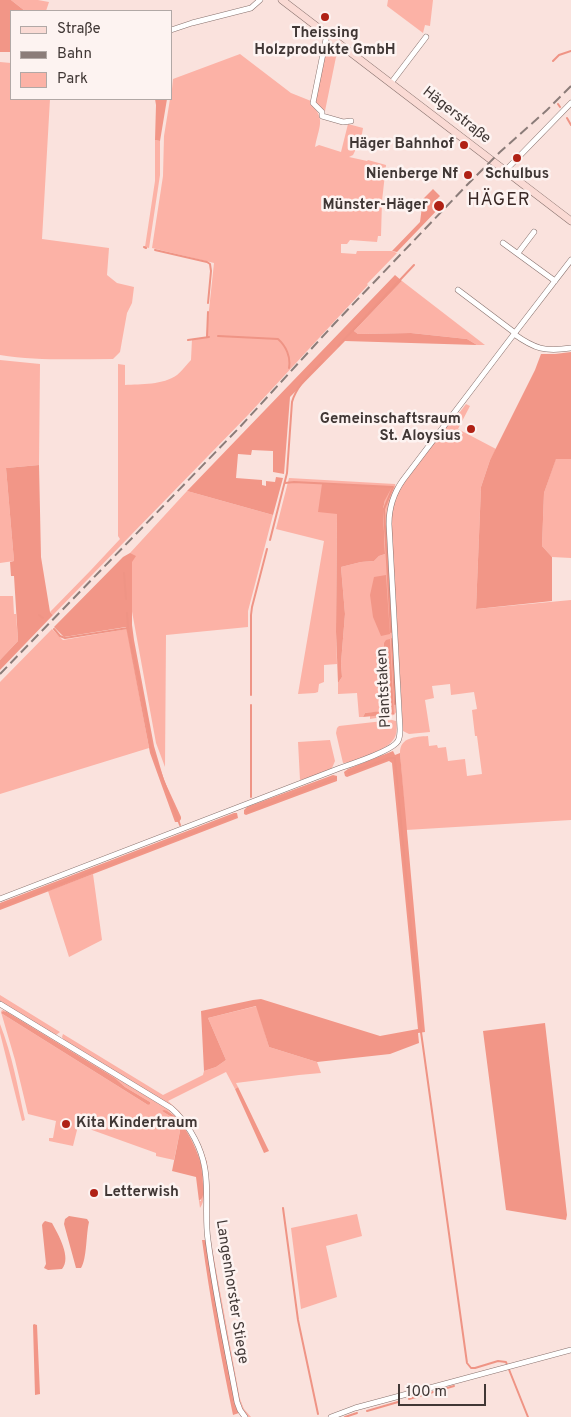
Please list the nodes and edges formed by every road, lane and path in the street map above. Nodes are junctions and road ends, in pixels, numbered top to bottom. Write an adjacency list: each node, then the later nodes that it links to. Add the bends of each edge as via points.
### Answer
1 (260, 0): 3 (street, via 251,8)
2 (282, 0): 4 (main road, Hägerstraße)
3 (172, 30)
4 (327, 34): 6 (main road, Hägerstraße); 8 (street, via 313,103 322,116)
5 (426, 37): 6 (street)
6 (391, 83): 9 (main road, Hägerstraße)
7 (571, 103): 9 (street)
8 (351, 121)
9 (505, 171): 10 (main road, Hägerstraße)
10 (571, 221)
11 (534, 232): 13 (street)
12 (504, 243): 13 (street)
13 (518, 253): 15 (street)
14 (571, 260): 15 (street, Plantstaken)
15 (555, 280): 17 (street, Plantstaken)
16 (458, 290): 17 (street)
17 (514, 334): 18 (street, via 542,349); 19 (street, Plantstaken, via 401,483 391,503 389,524 400,732 397,743)
18 (571, 348)
19 (0, 900)
20 (0, 1004): 22 (street, Langenhorster Stiege, via 171,1108 187,1127 204,1164 212,1268 237,1402)
21 (571, 1350): 23 (street)
22 (245, 1417)
23 (330, 1417)

